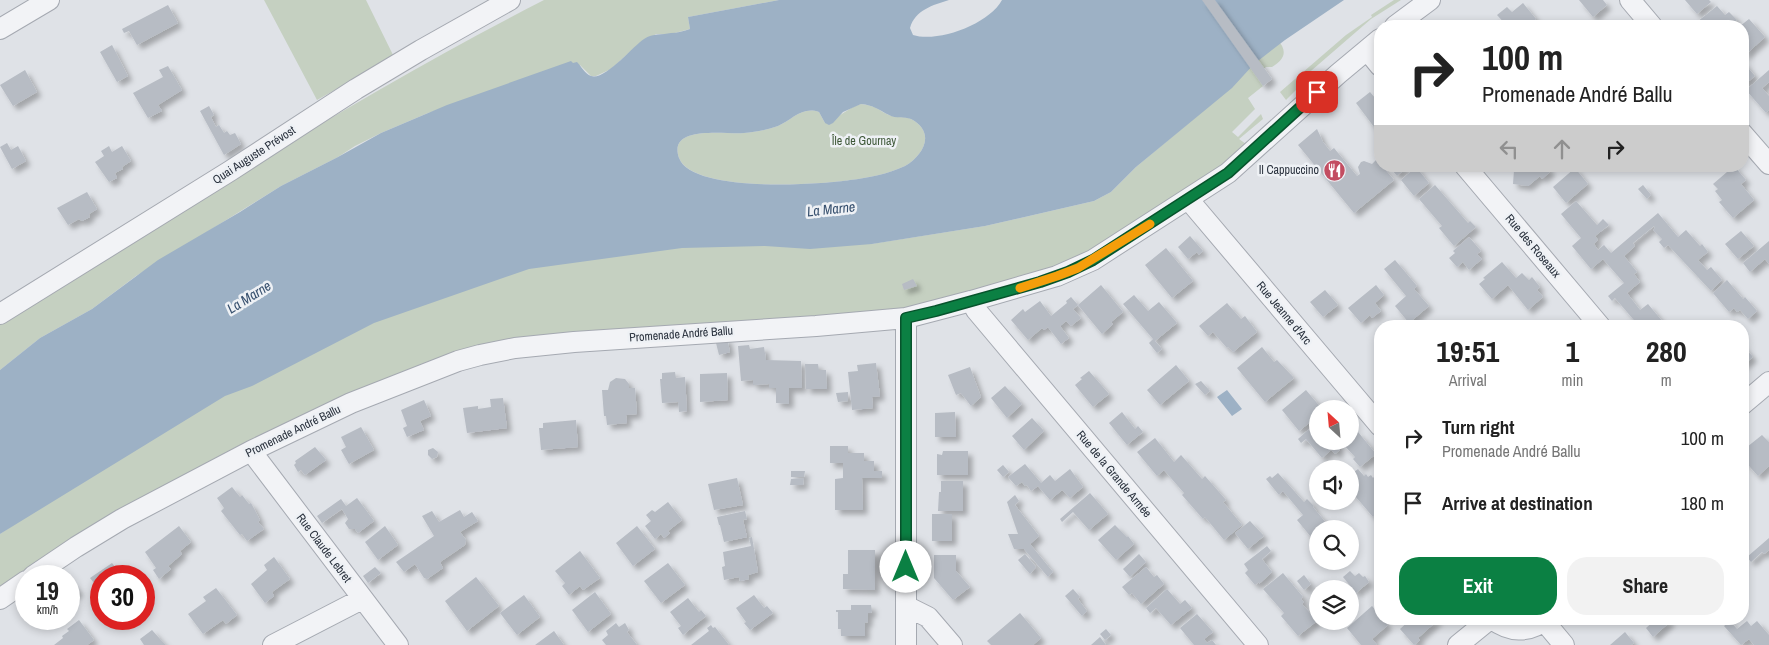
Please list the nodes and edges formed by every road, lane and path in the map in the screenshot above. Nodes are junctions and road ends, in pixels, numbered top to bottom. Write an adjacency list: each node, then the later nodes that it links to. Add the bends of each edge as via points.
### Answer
1 (49, 0): 7 (street)
2 (510, 0): 14 (street, Quai Auguste Prévost, via 356,89)
3 (1430, 0): 5 (street)
4 (1630, 0): 6 (street)
5 (1403, 20)
6 (1647, 20)
7 (0, 29)
8 (1374, 44): 12 (street, Promenade André Ballu, via 1228,173)
9 (1749, 141): 10 (street)
10 (1769, 164)
11 (1470, 172): 16 (street, Rue des Roseaux)
12 (1188, 199): 13 (street, Promenade André Ballu, via 1078,268); 19 (street, Rue Jeanne d'Arc)
13 (971, 302): 15 (street, Promenade André Ballu); 34 (street, Rue de la Grande Armée)
14 (0, 314)
15 (906, 318): 20 (street, Promenade André Ballu, via 574,342 480,355 351,403); 25 (street)
16 (1595, 320)
17 (1769, 382): 18 (street)
18 (1749, 398)
19 (1374, 419)
20 (250, 451): 21 (street, Promenade André Ballu, via 122,519); 24 (street, Rue Claude Lebret)
21 (50, 565)
22 (15, 589): 23 (street)
23 (0, 599)
24 (362, 599): 30 (street); 31 (street, Rue Claude Lebret)
25 (906, 606): 32 (street); 33 (street, via 928,617)
26 (1483, 625): 35 (street)
27 (1500, 625): 28 (street, via 1517,630)
28 (1537, 625)
29 (1549, 625): 36 (street)
30 (273, 645)
31 (398, 645)
32 (906, 645)
33 (952, 645)
34 (1258, 645)
35 (1458, 645)
36 (1564, 645)

